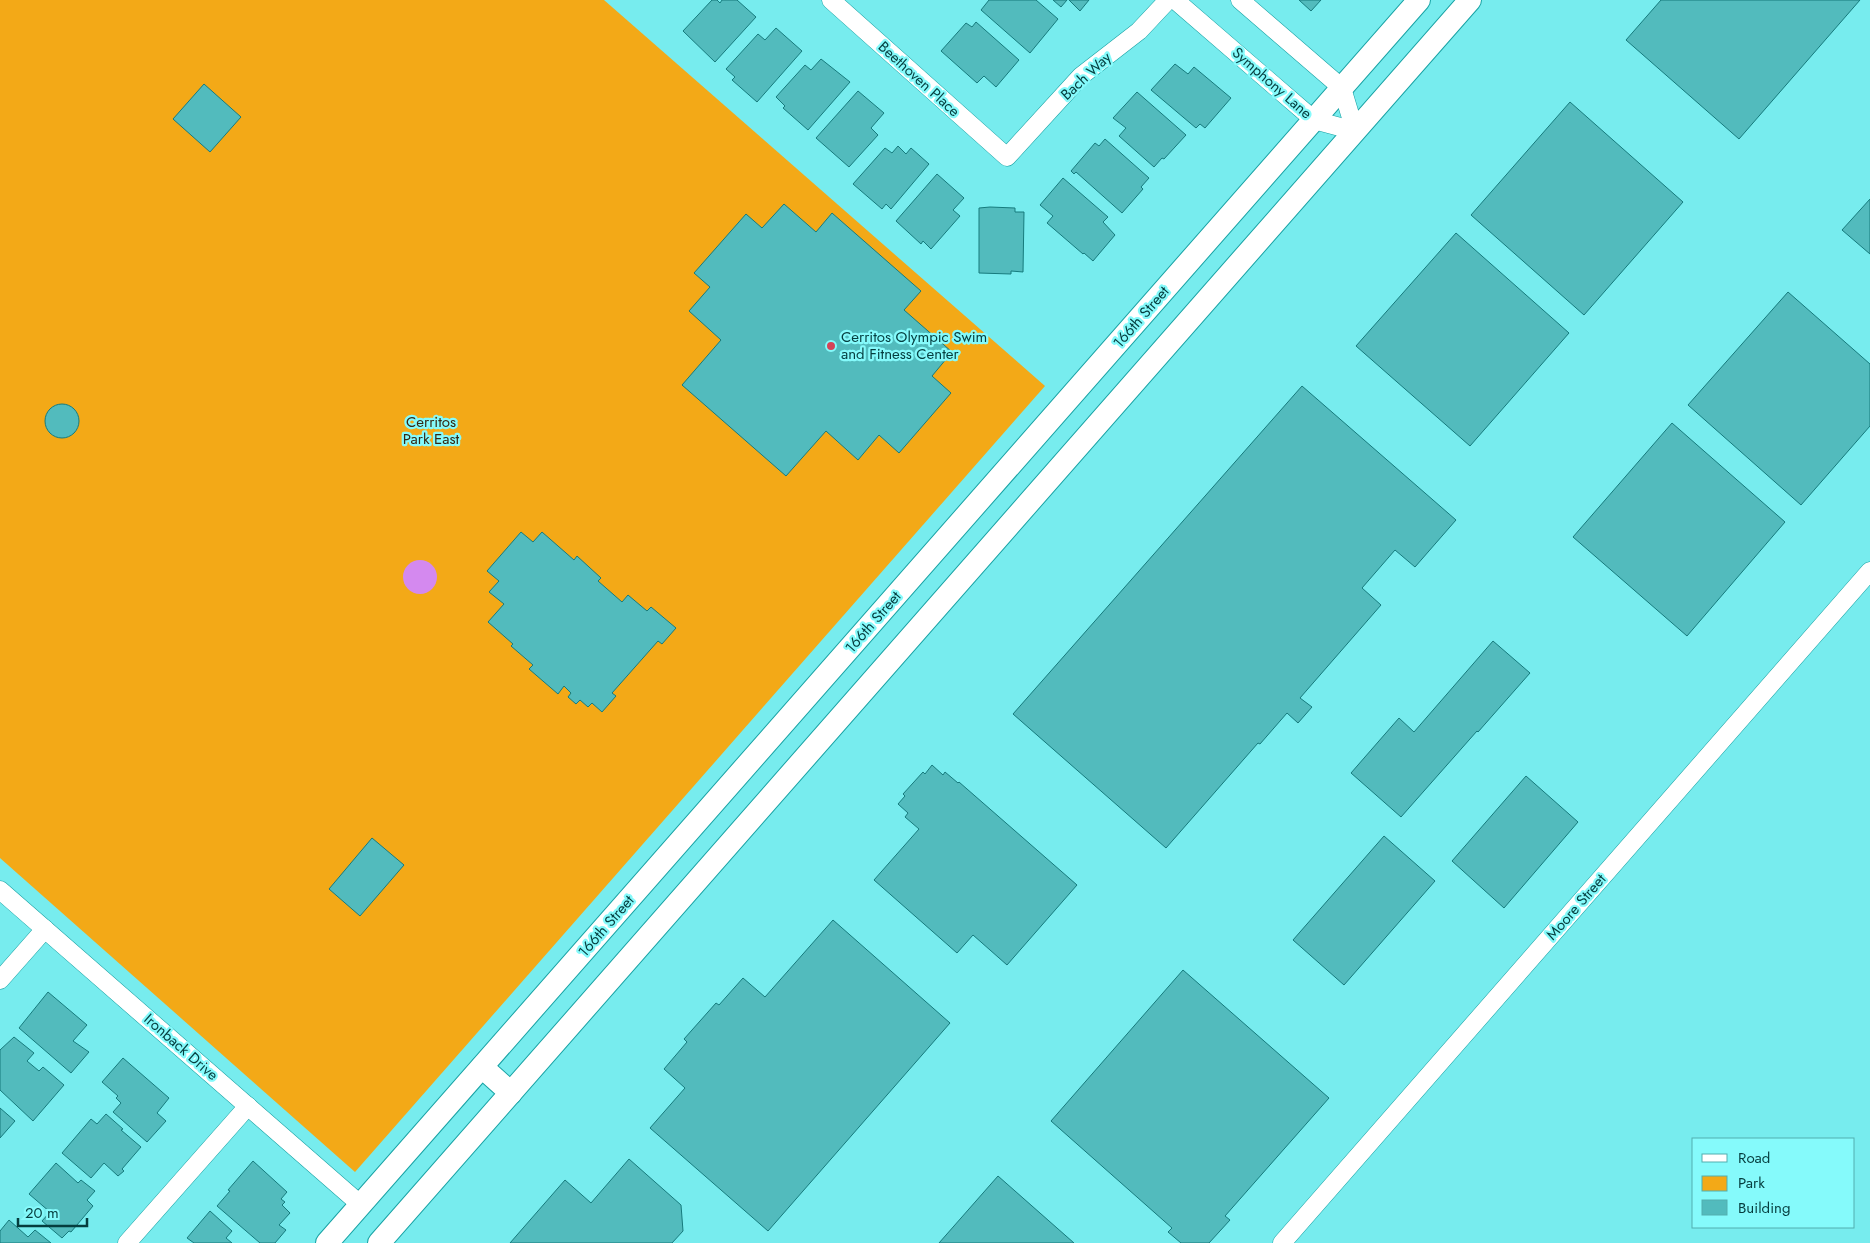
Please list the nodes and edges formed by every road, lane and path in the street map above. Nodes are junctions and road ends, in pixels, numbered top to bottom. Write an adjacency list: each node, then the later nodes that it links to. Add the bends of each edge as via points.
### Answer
1 (831, 0): 10 (street, Beethoven Place)
2 (1168, 0): 10 (street, Bach Way, via 1139,31 1081,76)
3 (1175, 0): 8 (street, Symphony Lane)
4 (1240, 0): 7 (street)
5 (1419, 0): 7 (street, 166th Street)
6 (1470, 0): 9 (street)
7 (1342, 88): 8 (street, 166th Street); 9 (street)
8 (1314, 120): 9 (street, Symphony Lane); 15 (street, 166th Street)
9 (1355, 131): 16 (street)
10 (1007, 157)
11 (1870, 570): 22 (street, Moore Street)
12 (0, 890): 13 (street, Ironback Drive)
13 (45, 929): 14 (street); 17 (street, Ironback Drive)
14 (0, 980)
15 (482, 1067): 16 (street); 18 (street, 166th Street)
16 (511, 1093): 21 (street)
17 (248, 1106): 18 (street, Ironback Drive); 19 (street)
18 (361, 1205): 20 (street, 166th Street)
19 (127, 1243)
20 (328, 1243)
21 (379, 1243)
22 (1282, 1243)

